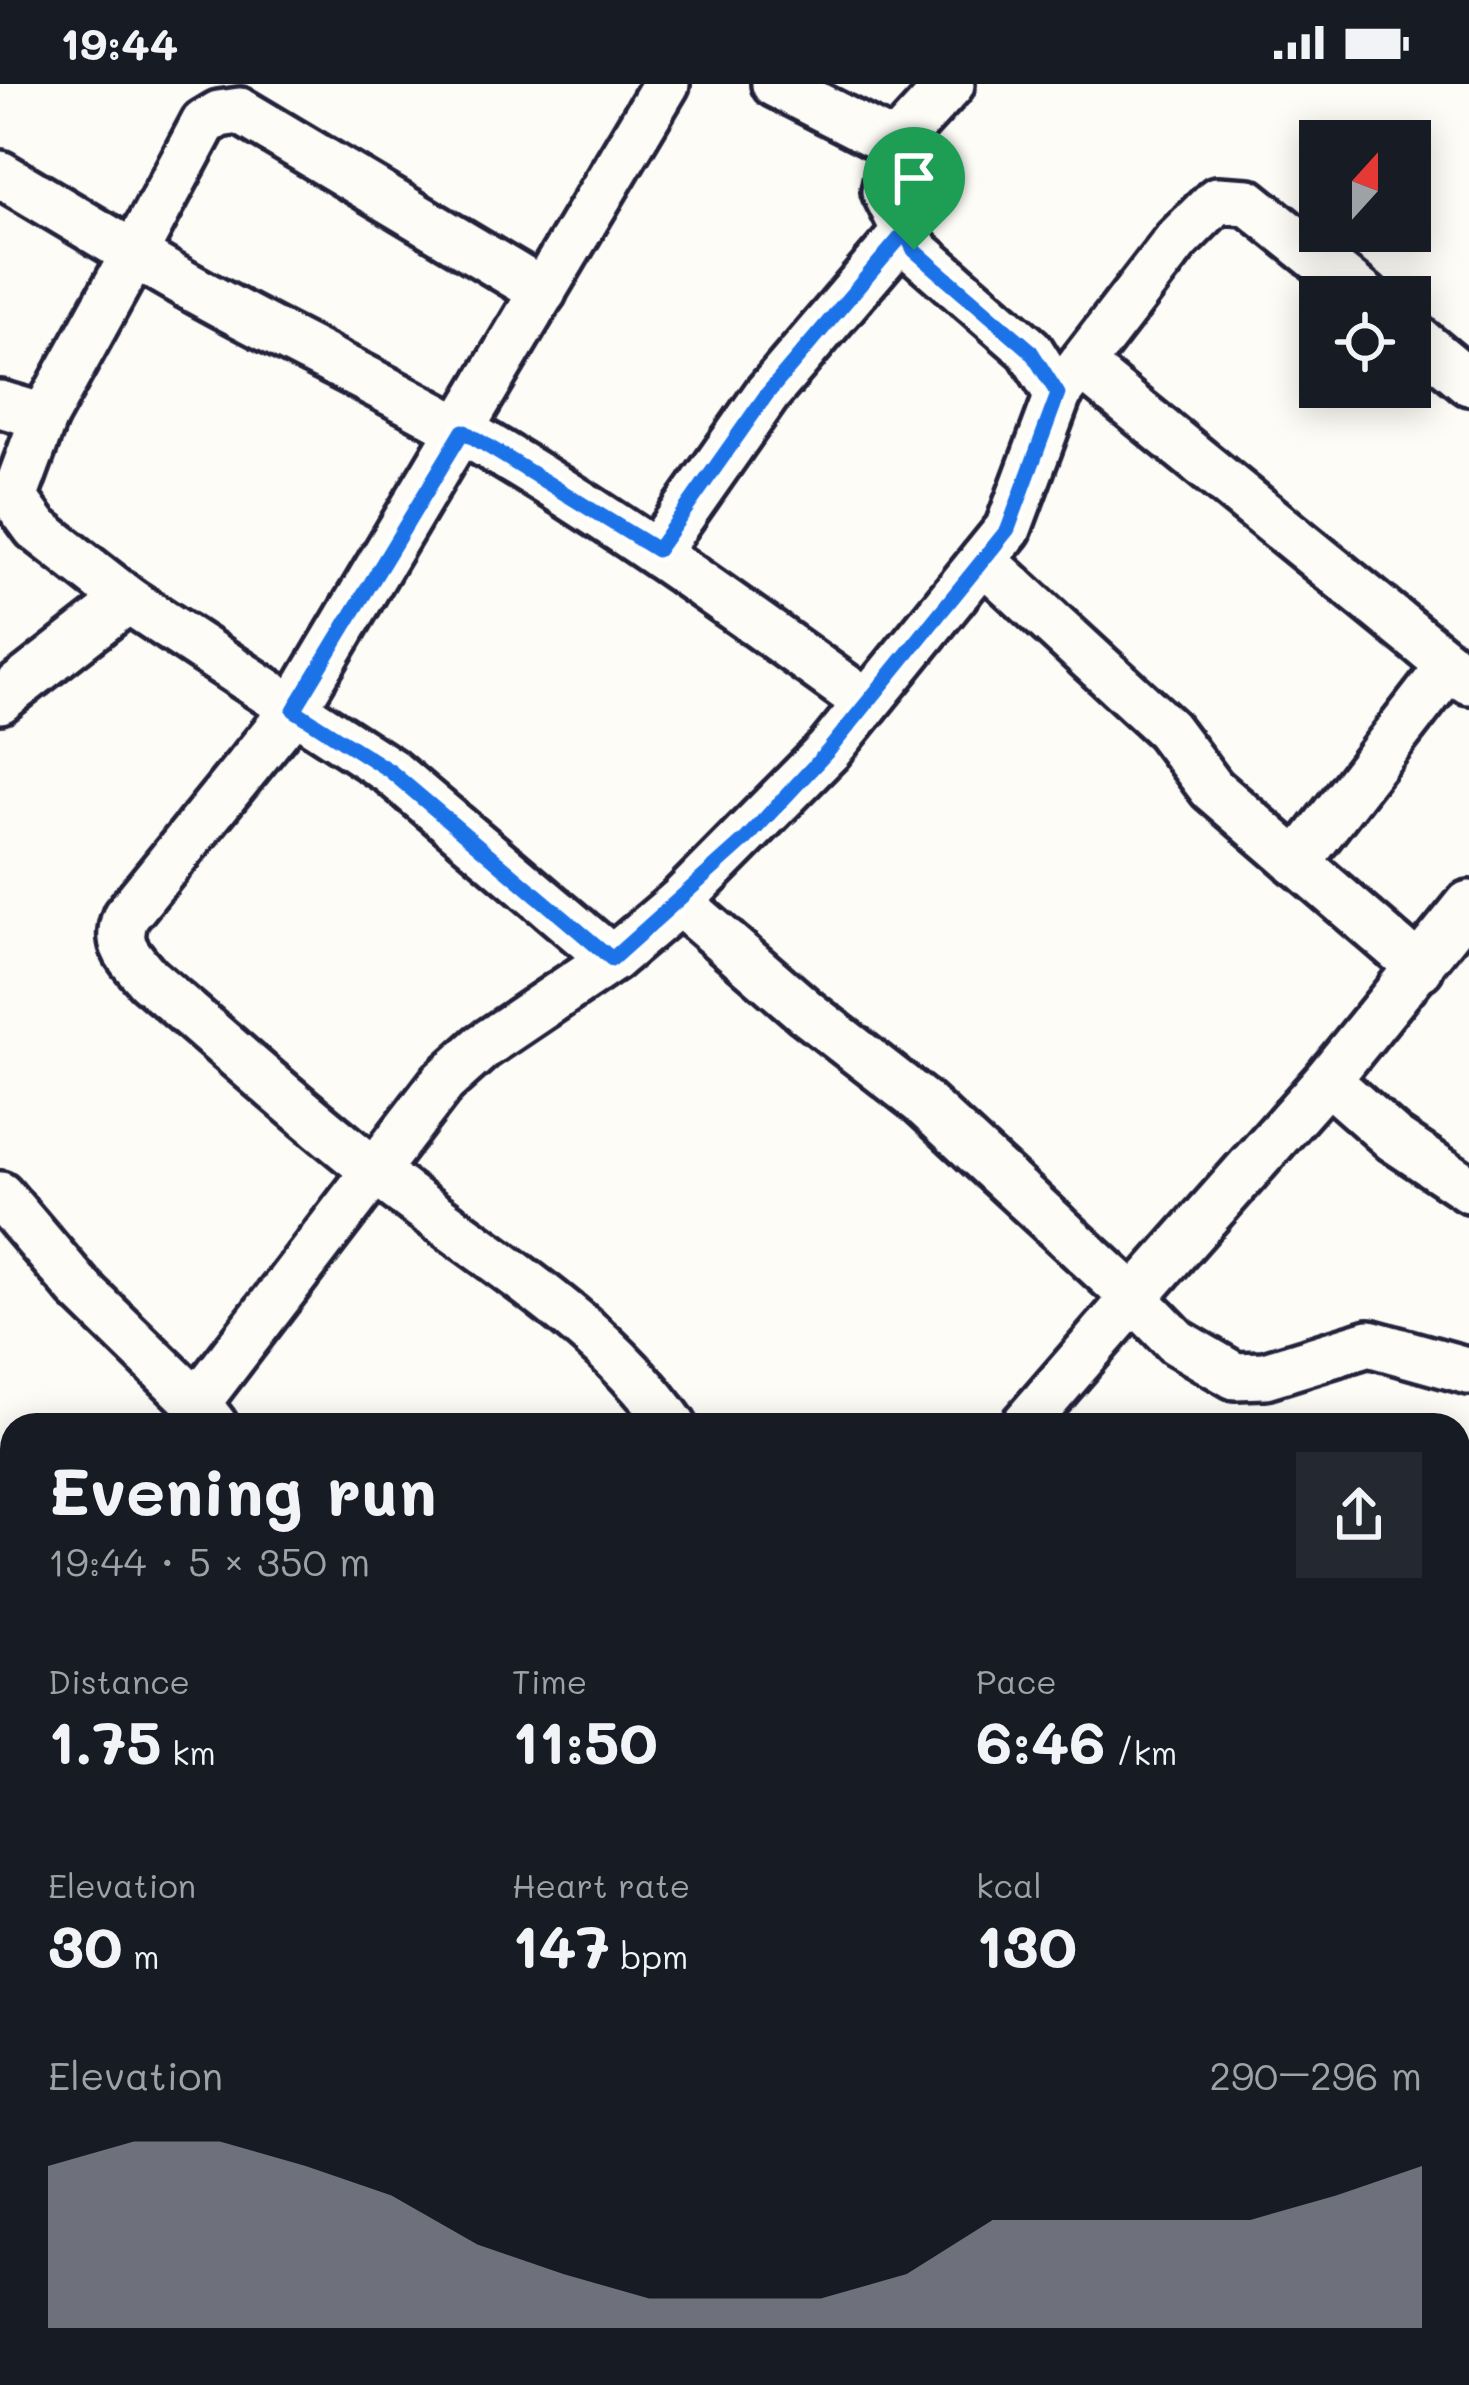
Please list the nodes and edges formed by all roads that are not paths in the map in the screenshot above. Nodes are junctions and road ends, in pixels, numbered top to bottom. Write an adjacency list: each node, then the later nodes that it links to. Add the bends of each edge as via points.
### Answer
1 (666, 84): 9 (street)
2 (776, 84): 4 (street)
3 (951, 84): 4 (street)
4 (895, 146): 6 (street, via 884,191)
5 (0, 174): 7 (street)
6 (905, 232): 11 (street, via 914,250); 16 (street, via 767,394)
7 (134, 254): 9 (street, via 204,124 240,111); 14 (street); 15 (street, via 214,304)
8 (1340, 276): 11 (street, via 1248,202 1217,200)
9 (543, 292): 15 (street)
10 (1431, 350): 12 (street)
11 (1069, 380): 17 (street, via 1008,529); 19 (street)
12 (1469, 382)
13 (0, 404): 14 (street)
14 (44, 417): 18 (street, via 14,498 36,528)
15 (463, 431): 16 (street); 22 (street)
16 (657, 550): 21 (street)
17 (983, 560): 21 (street); 23 (street, via 1167,729 1212,789)
18 (128, 600): 20 (street); 22 (street)
19 (1460, 673): 23 (street)
20 (0, 699)
21 (867, 703): 24 (street)
22 (294, 710): 26 (street, via 390,771); 29 (street, via 119,934 148,979)
23 (1297, 863): 27 (street)
24 (679, 902): 26 (street); 32 (street, via 922,1102)
25 (1469, 904): 27 (street)
26 (612, 959): 29 (street, via 469,1058)
27 (1420, 968): 28 (street)
28 (1327, 1080): 30 (street, via 1394,1139); 32 (street)
29 (377, 1173): 35 (street); 36 (street, via 599,1343)
30 (1469, 1189)
31 (0, 1195): 34 (street, via 79,1288)
32 (1134, 1298): 33 (street, via 1177,1342 1235,1376 1265,1375 1369,1343); 37 (street)
33 (1469, 1371)
34 (205, 1413)
35 (207, 1413)
36 (664, 1413)
37 (1034, 1413)

